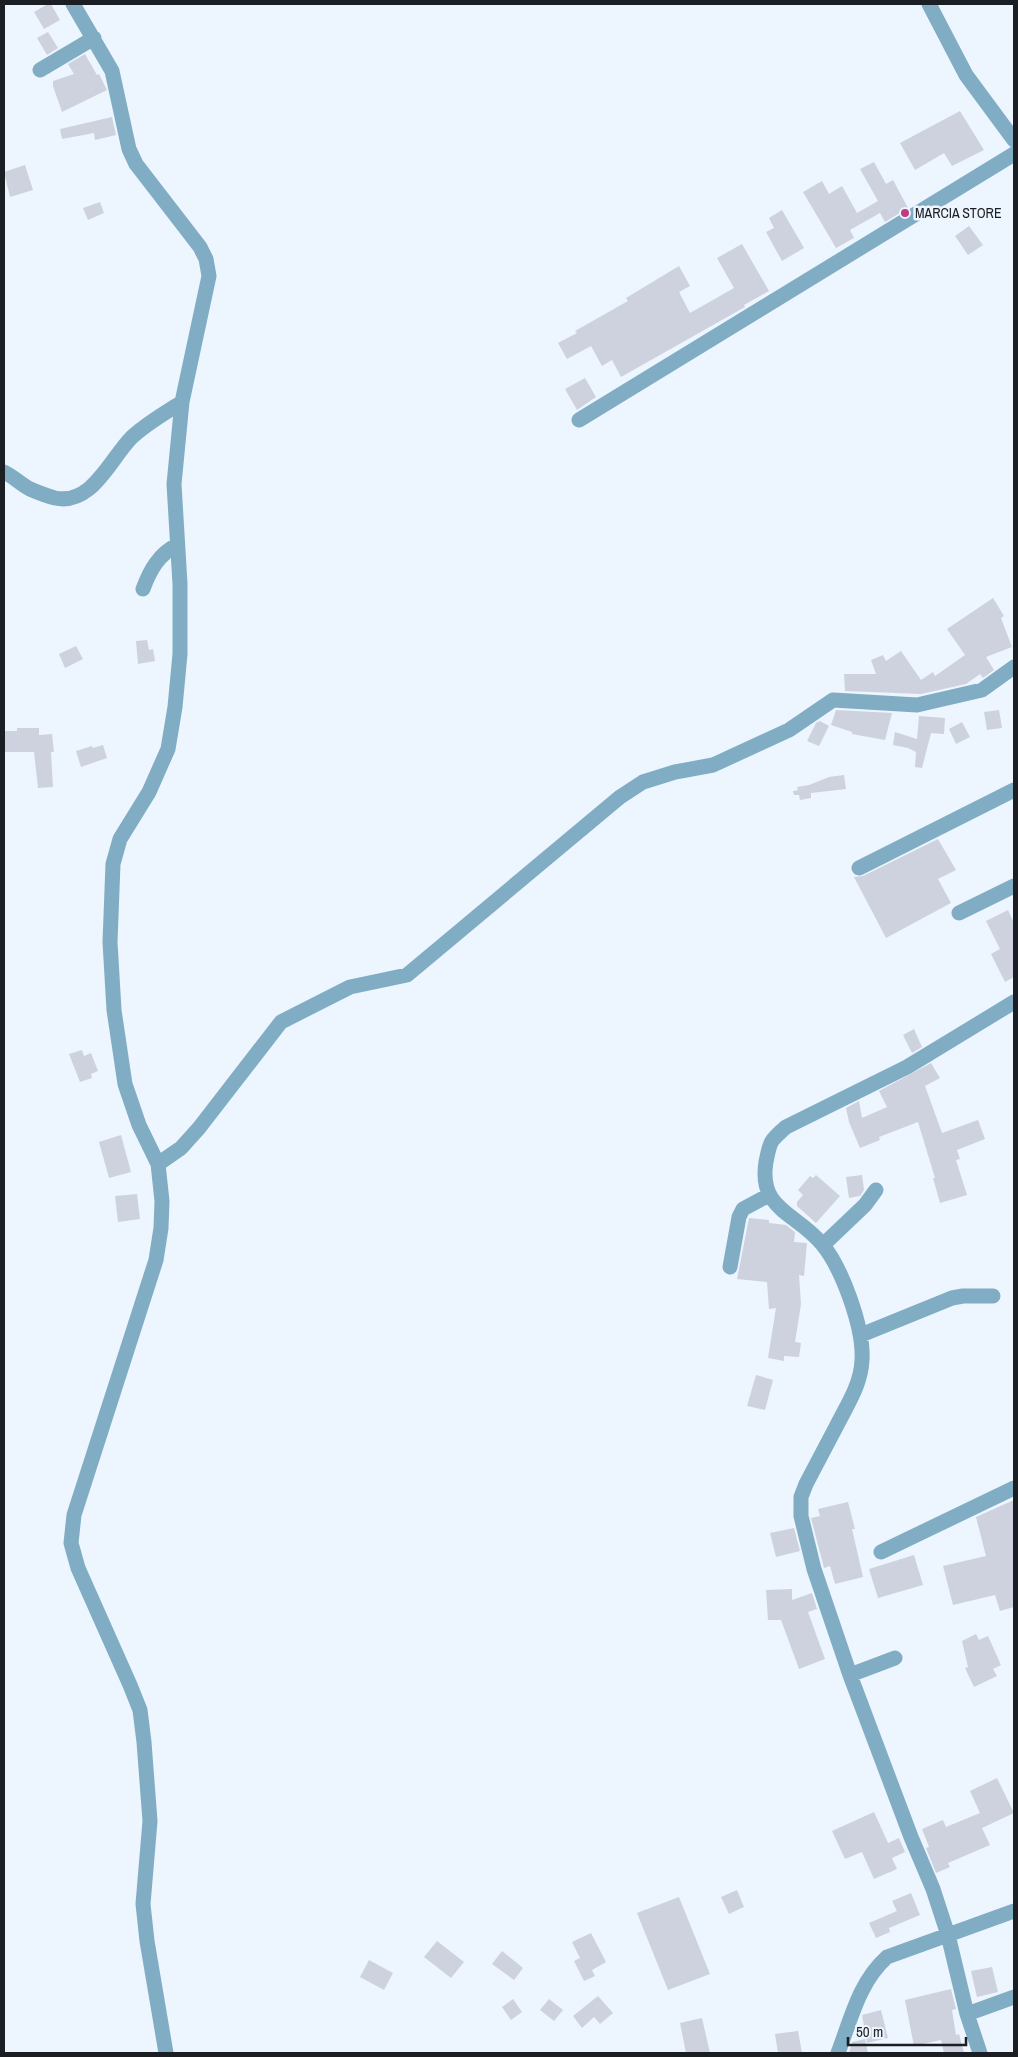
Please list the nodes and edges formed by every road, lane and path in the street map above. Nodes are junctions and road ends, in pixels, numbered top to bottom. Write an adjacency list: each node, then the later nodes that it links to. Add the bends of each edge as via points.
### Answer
1 (73, 4): 3 (street)
2 (929, 4): 5 (street, via 966,75)
3 (94, 38): 4 (street); 7 (street, via 112,70 129,149 136,164 200,247 206,260 209,276)
4 (40, 70)
5 (1014, 140)
6 (1014, 154): 8 (street)
7 (182, 402): 9 (street, via 145,426 130,439 94,484 70,499 56,498 29,488); 10 (street, via 174,484)
8 (579, 420)
9 (4, 472)
10 (178, 545): 11 (street, via 162,555); 18 (street, via 180,654 168,749 149,792 120,839 113,864 110,942 114,1010 125,1084 139,1125)
11 (143, 589)
12 (1014, 667): 18 (street, via 982,690 917,705 833,700 789,730 712,765 643,782 620,797 407,975 350,987 281,1022 199,1128 181,1148)
13 (1014, 790): 14 (street)
14 (859, 868)
15 (1014, 886): 16 (street)
16 (960, 913)
17 (1014, 1002): 20 (street, via 907,1067 786,1128 770,1141 765,1171 766,1189)
18 (158, 1164): 33 (street, via 162,1201 156,1260 74,1515 71,1543 78,1568 140,1710 150,1821 143,1904 146,1941)
19 (876, 1190): 21 (street)
20 (770, 1196): 21 (street); 22 (street, via 743,1209)
21 (823, 1245): 24 (street, via 840,1273)
22 (730, 1267)
23 (993, 1296): 24 (street, via 952,1298)
24 (861, 1335): 28 (street, via 862,1361 858,1385 801,1498 801,1516 814,1570)
25 (1014, 1488): 26 (street)
26 (881, 1552)
27 (895, 1658): 28 (street)
28 (850, 1674): 30 (street, via 934,1889)
29 (1014, 1911): 30 (street)
30 (948, 1934): 32 (street); 34 (street, via 887,1957 875,1968 862,1988)
31 (1014, 1997): 32 (street)
32 (967, 2014): 35 (street)
33 (166, 2053)
34 (838, 2053)
35 (980, 2053)

